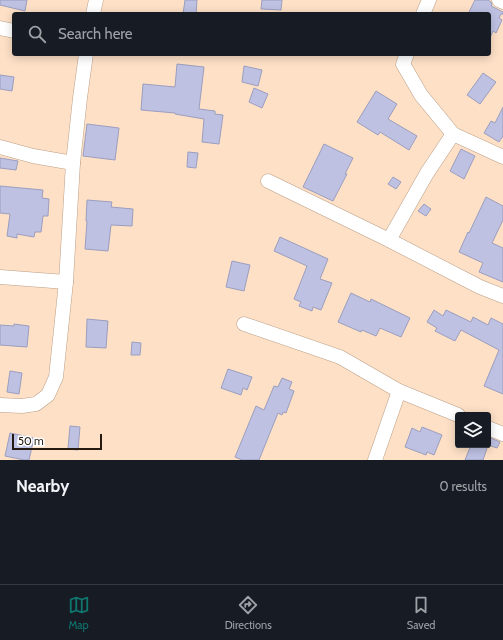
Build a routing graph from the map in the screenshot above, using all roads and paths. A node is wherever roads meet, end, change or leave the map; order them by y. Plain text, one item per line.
1 (96, 0) edge
2 (429, 0) edge
3 (499, 0) edge
4 (503, 2) edge
5 (93, 12) edge
6 (424, 12) edge
7 (0, 28) edge
8 (12, 31) edge
9 (86, 56) edge
10 (406, 56) edge
11 (453, 134) junction
12 (0, 147) edge
13 (503, 157) edge
14 (73, 163) junction
15 (268, 181) dead end
16 (389, 240) junction
17 (0, 277) edge
18 (66, 282) junction
19 (503, 296) edge
20 (244, 324) dead end
21 (399, 391) junction
22 (0, 405) edge
23 (455, 414) edge
24 (491, 429) edge
25 (503, 434) edge
26 (375, 460) edge

1 - 5 street
2 - 6 street
3 - 4 street
7 - 8 street
9 - 14 street
10 - 11 street
11 - 13 street
11 - 16 street
12 - 14 street
14 - 18 street
15 - 16 street
16 - 19 street
17 - 18 street
18 - 22 street
20 - 21 street
21 - 23 street
21 - 26 street
24 - 25 street

